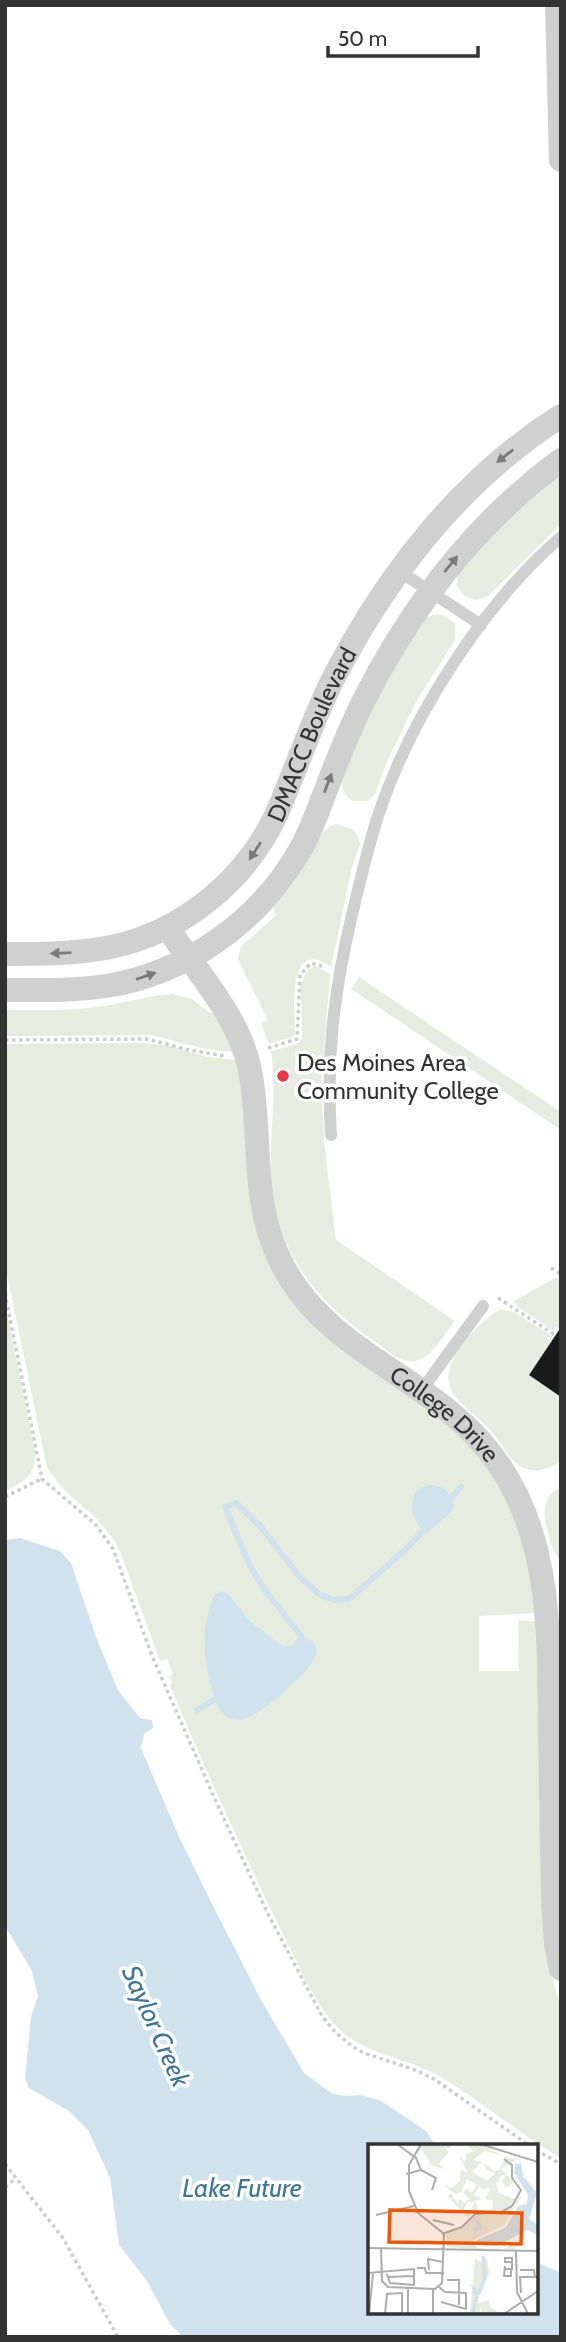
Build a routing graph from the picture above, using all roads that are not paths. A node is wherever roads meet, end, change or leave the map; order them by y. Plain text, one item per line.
1 (557, 5) edge
2 (561, 160) edge
3 (561, 416) edge
4 (561, 460) edge
5 (561, 537) edge
6 (399, 571) junction
7 (429, 592) junction
8 (481, 625) junction
9 (167, 927) junction
10 (5, 954) edge
11 (188, 958) junction
12 (5, 990) edge
13 (331, 1135) dead end
14 (483, 1306) dead end
15 (421, 1391) junction
16 (561, 1969) edge

1 - 2 street
3 -> 6 street, DMACC Boulevard
7 -> 4 street, DMACC Boulevard
5 - 8 lane
6 - 7 lane
6 -> 9 street, DMACC Boulevard
7 - 8 lane
11 -> 7 street, DMACC Boulevard
8 - 13 lane
9 -> 10 street, DMACC Boulevard
9 - 11 street, College Drive
12 -> 11 street, DMACC Boulevard
11 - 15 street, College Drive
14 - 15 lane
15 - 16 street, College Drive

